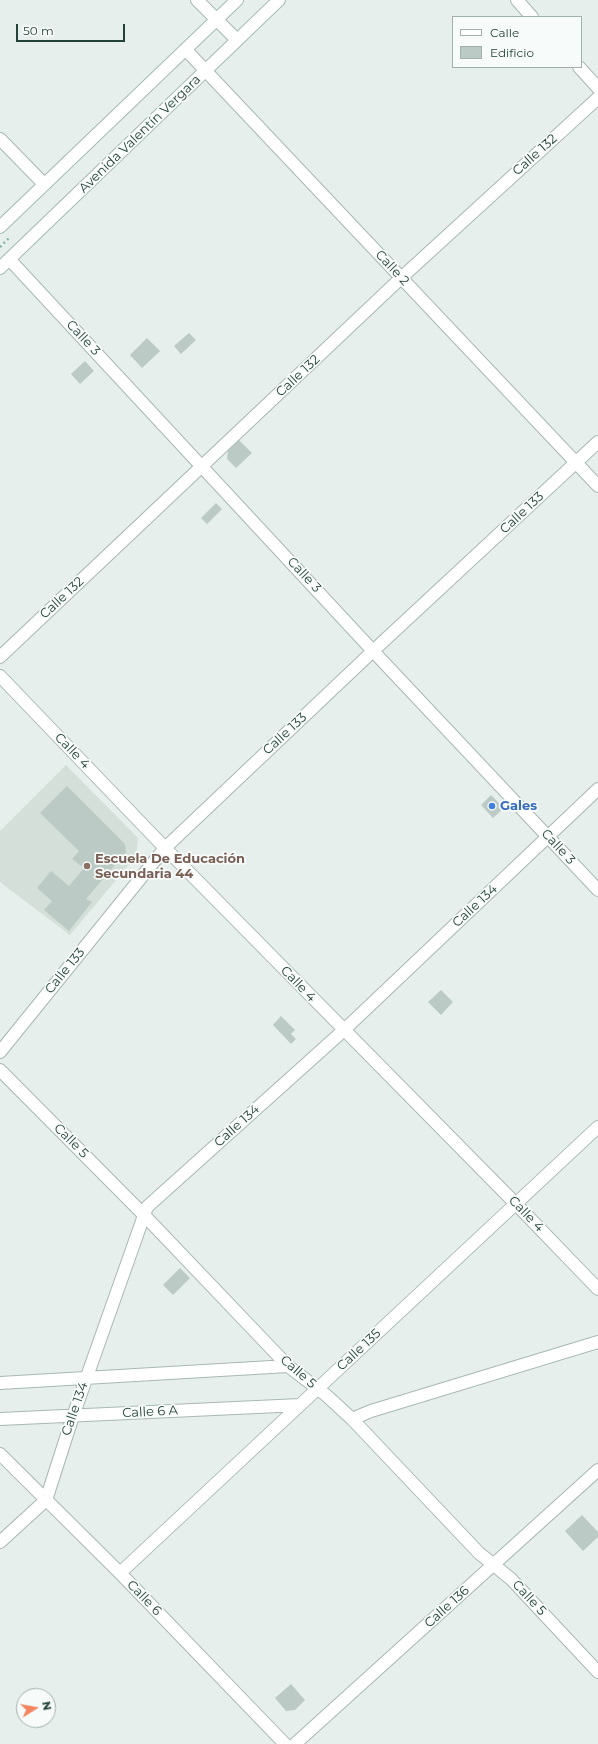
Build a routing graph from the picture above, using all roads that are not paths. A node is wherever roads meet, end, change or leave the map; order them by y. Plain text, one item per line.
1 (197, 0) edge
2 (237, 0) edge
3 (279, 0) edge
4 (517, 0) edge
5 (531, 16) edge
6 (217, 20) junction
7 (237, 40) junction
8 (186, 50) junction
9 (580, 68) edge
10 (206, 70) junction
11 (598, 88) edge
12 (598, 98) edge
13 (0, 139) edge
14 (44, 184) junction
15 (0, 227) edge
16 (10, 260) junction
17 (0, 268) edge
18 (401, 278) junction
19 (598, 442) edge
20 (576, 463) junction
21 (203, 466) junction
22 (598, 486) edge
23 (373, 651) junction
24 (0, 657) edge
25 (0, 676) edge
26 (598, 789) edge
27 (548, 837) junction
28 (165, 848) junction
29 (598, 890) edge
30 (344, 1030) junction
31 (0, 1052) edge
32 (0, 1070) edge
33 (598, 1127) edge
34 (516, 1204) junction
35 (143, 1214) junction
36 (598, 1289) edge
37 (598, 1342) edge
38 (288, 1366) junction
39 (86, 1379) junction
40 (0, 1383) edge
41 (317, 1389) junction
42 (300, 1405) junction
43 (73, 1416) junction
44 (0, 1419) edge
45 (352, 1419) junction
46 (0, 1454) edge
47 (598, 1470) edge
48 (46, 1500) junction
49 (0, 1542) edge
50 (494, 1565) junction
51 (120, 1573) junction
52 (598, 1672) edge
53 (285, 1744) edge
54 (295, 1744) edge

1 - 6 street
2 - 6 street
3 - 7 street, Avenida Valentín Vergara
4 - 5 street
6 - 7 street
6 - 8 street
7 - 10 street, Avenida Valentín Vergara
8 - 10 street, Calle 2
8 - 14 street
9 - 11 street
10 - 16 street, Avenida Valentín Vergara
10 - 18 street, Calle 2
12 - 18 street, Calle 132
13 - 14 street
14 - 15 street
16 - 17 street, Avenida Valentín Vergara
16 - 21 street, Calle 3
18 - 20 street, Calle 2
18 - 21 street, Calle 132
19 - 20 street, Calle 133
20 - 22 street, Calle 2
20 - 23 street, Calle 133
21 - 23 street, Calle 3
21 - 24 street, Calle 132
23 - 27 street, Calle 3
23 - 28 street, Calle 133
25 - 28 street, Calle 4
26 - 27 street, Calle 134
27 - 29 street, Calle 3
27 - 30 street, Calle 134
28 - 30 street, Calle 4
28 - 31 street, Calle 133
30 - 34 street, Calle 4
30 - 35 street, Calle 134
32 - 35 street, Calle 5
33 - 34 street, Calle 135
34 - 36 street, Calle 4
34 - 41 street, Calle 135
35 - 38 street, Calle 5
35 - 39 street, Calle 134
37 - 45 street
38 - 39 street
38 - 41 street, Calle 5
39 - 40 street
39 - 43 street, Calle 134
41 - 42 street, Calle 135
41 - 45 street, Calle 5
42 - 43 street, Calle 6 A
42 - 51 street, Calle 135
43 - 44 street, Calle 6 A
43 - 48 street, Calle 134
45 - 50 street, Calle 5
46 - 48 street, Calle 6
47 - 50 street, Calle 136
48 - 49 street, Calle 134
48 - 51 street, Calle 6
50 - 52 street, Calle 5
50 - 54 street, Calle 136
51 - 53 street, Calle 6

